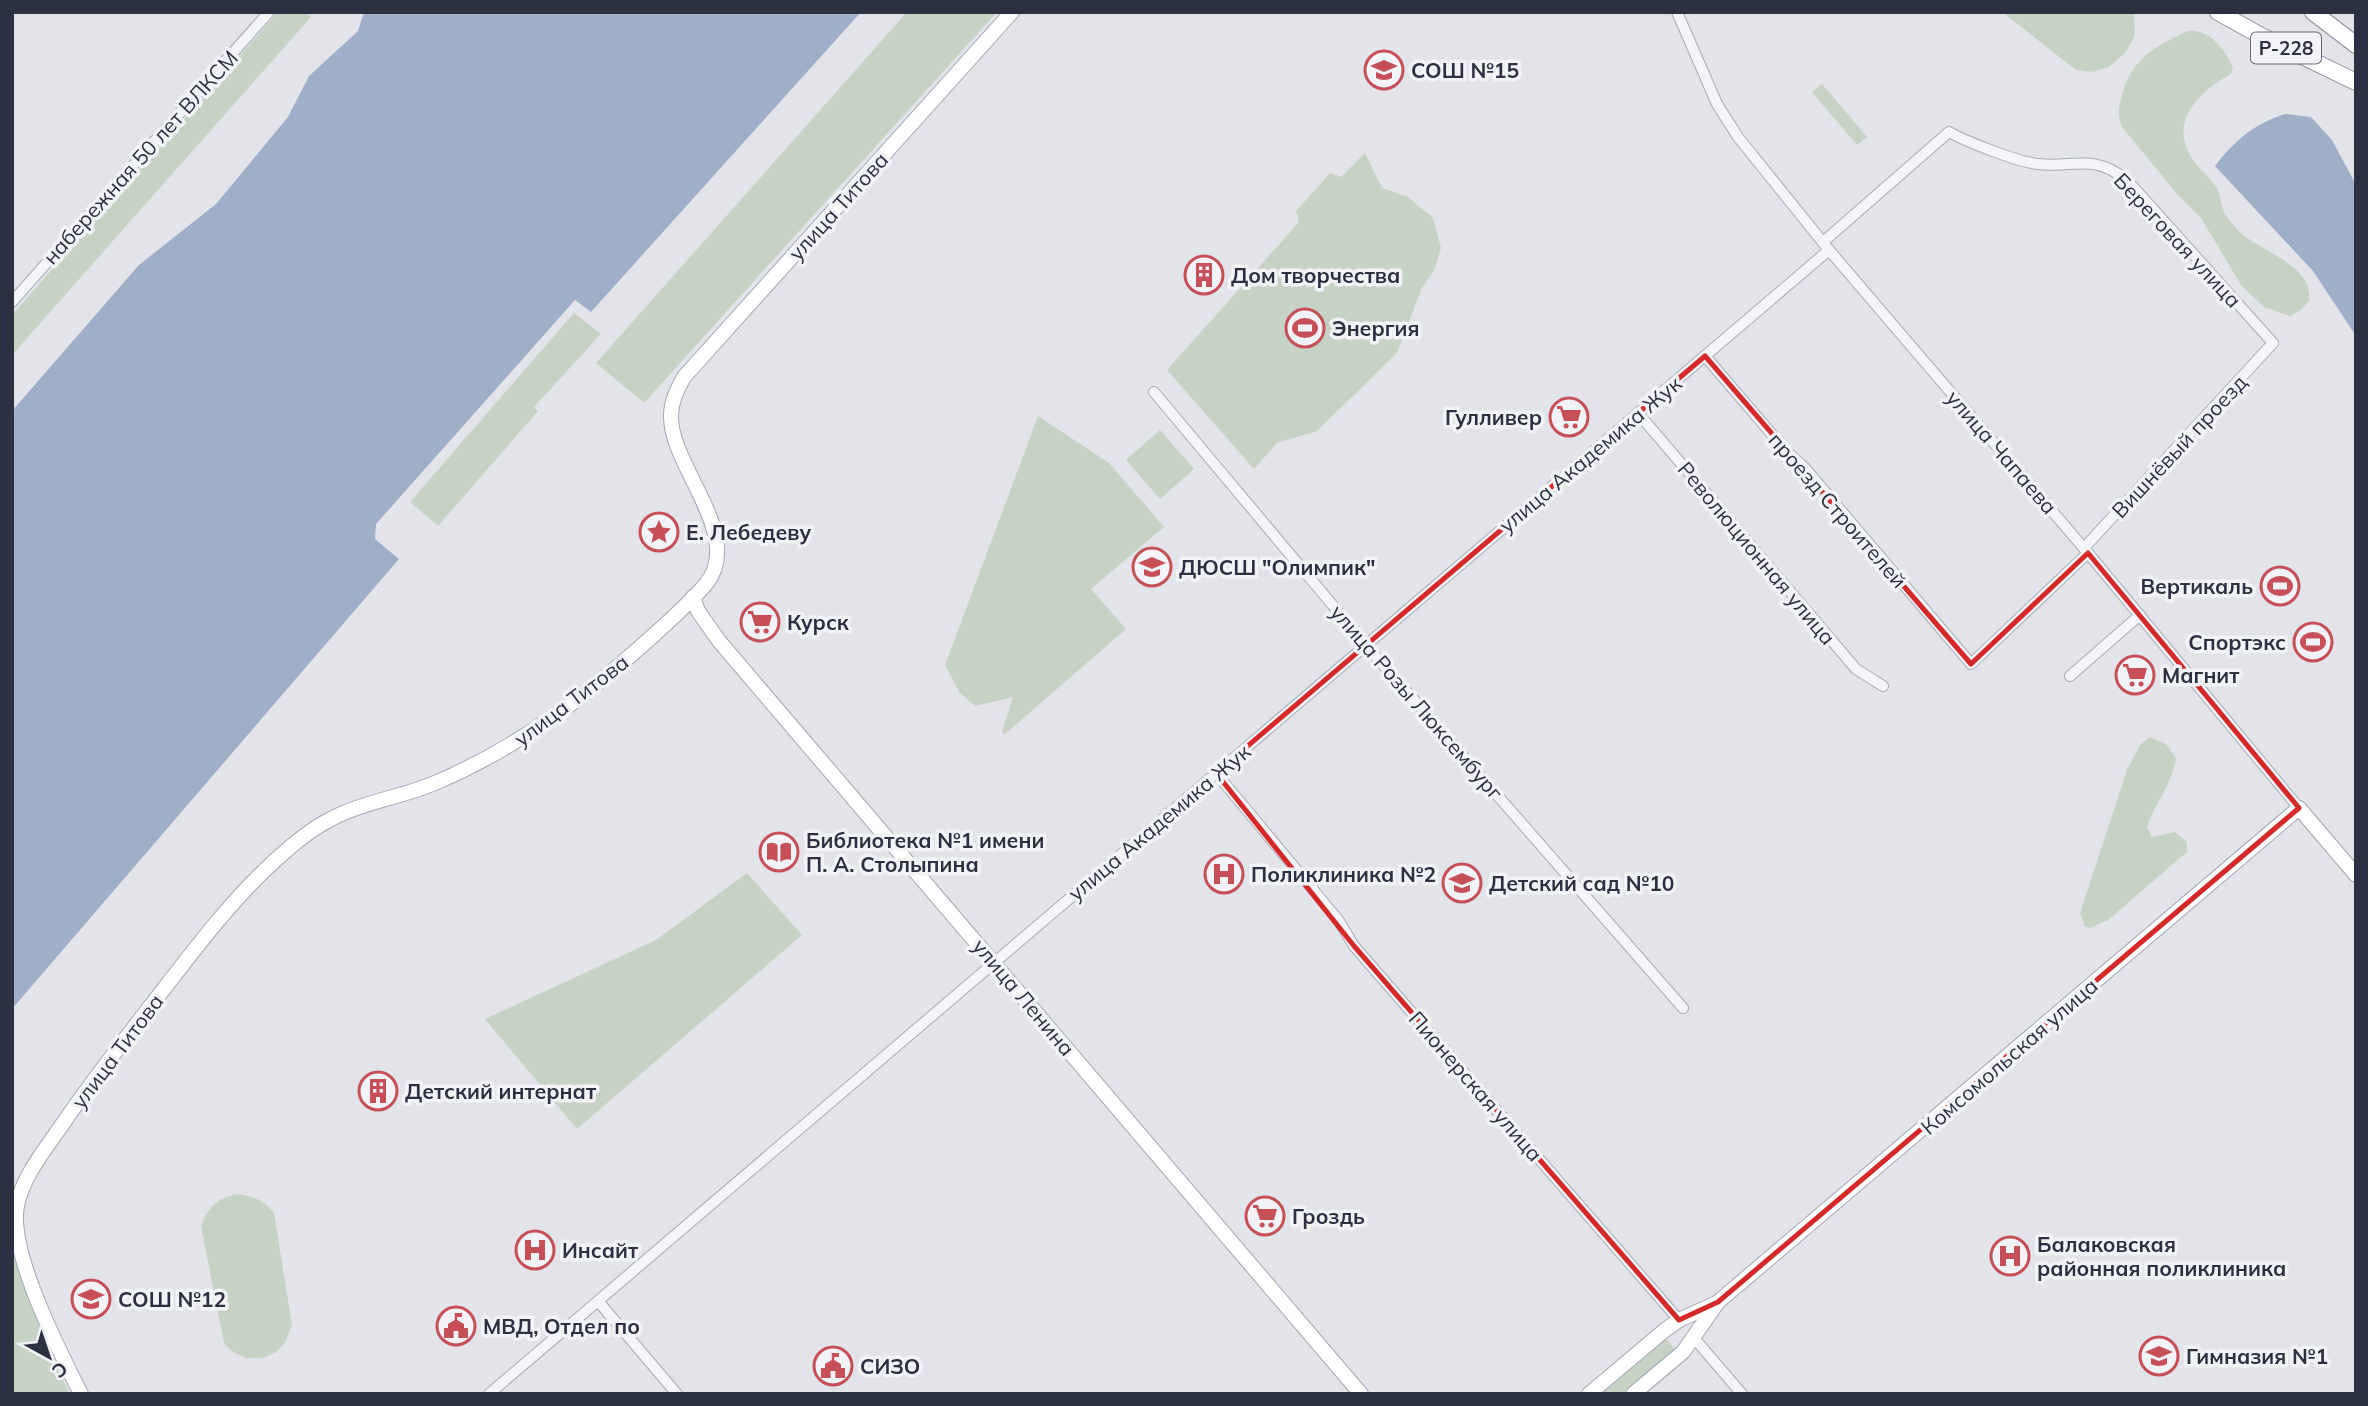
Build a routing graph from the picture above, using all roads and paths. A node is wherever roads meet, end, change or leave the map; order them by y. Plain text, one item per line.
1 (269, 12) edge
2 (1012, 12) edge
3 (1677, 12) edge
4 (2218, 12) edge
5 (2312, 12) edge
6 (2356, 45) edge
7 (2356, 82) edge
8 (1949, 132) joint
9 (1826, 246) junction
10 (12, 302) edge
11 (2273, 344) joint
12 (1705, 356) junction
13 (1154, 392) dead end
14 (1638, 413) junction
15 (2086, 550) junction
16 (693, 597) junction
17 (2140, 615) junction
18 (1366, 645) junction
19 (1971, 664) joint
20 (2070, 676) dead end
21 (1883, 686) dead end
22 (1216, 773) junction
23 (2299, 808) junction
24 (2356, 875) edge
25 (995, 962) junction
26 (1683, 1008) dead end
27 (598, 1301) junction
28 (1718, 1302) junction
29 (1679, 1320) junction
30 (1694, 1338) junction
31 (81, 1394) edge
32 (489, 1394) edge
33 (677, 1394) edge
34 (1361, 1394) edge
35 (1589, 1394) edge
36 (1633, 1394) edge
37 (1742, 1394) edge

1 - 10 street, набережная 50 лет ВЛКСМ
2 - 16 main road, улица Титова
3 - 9 street, улица Чапаева
4 - 7 highway, Р-228
5 - 6 highway, Р-228
8 - 9 street, улица Академика Жук
8 - 11 street, Береговая улица
9 - 12 street, улица Академика Жук
9 - 15 street, улица Чапаева
11 - 15 street, Вишнёвый проезд
12 - 14 street, улица Академика Жук
12 - 19 street, проезд Строителей
13 - 18 street, улица Розы Люксембург
14 - 18 street, улица Академика Жук
14 - 21 street, Революционная улица
15 - 17 street, улица Чапаева
15 - 19 street, Вишнёвый проезд
16 - 25 main road, улица Ленина
16 - 31 main road, улица Титова
17 - 20 street
17 - 23 street, улица Чапаева
18 - 22 street, улица Академика Жук
18 - 26 street, улица Розы Люксембург
22 - 25 street, улица Академика Жук
22 - 29 street, Пионерская улица
23 - 24 main road, улица Чапаева
23 - 28 main road, Комсомольская улица
25 - 27 street, улица Академика Жук
25 - 34 main road, улица Ленина
27 - 32 street, улица Академика Жук
27 - 33 street
28 - 29 main road, Комсомольская улица
28 - 30 main road, Комсомольская улица
29 - 30 main road, Пионерская улица
29 - 35 main road, Комсомольская улица
30 - 36 main road, Комсомольская улица
30 - 37 street, Пионерская улица

